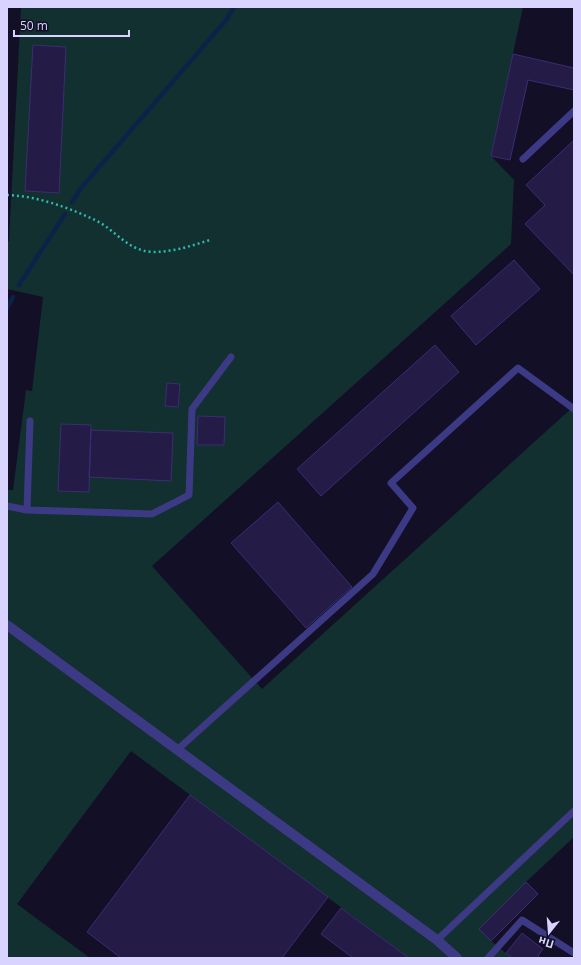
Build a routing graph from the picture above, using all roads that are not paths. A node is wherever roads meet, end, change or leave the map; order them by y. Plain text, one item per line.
1 (574, 111) edge
2 (523, 159) dead end
3 (231, 357) dead end
4 (574, 409) edge
5 (30, 421) dead end
6 (7, 506) edge
7 (27, 510) junction
8 (7, 625) edge
9 (177, 750) junction
10 (574, 811) edge
11 (437, 940) junction
12 (574, 954) edge
13 (458, 958) edge
14 (488, 958) edge

1 - 2 lane
3 - 7 lane
4 - 9 lane
5 - 7 lane
6 - 7 lane
8 - 9 street
9 - 11 street
10 - 11 lane
11 - 13 street
12 - 14 lane

